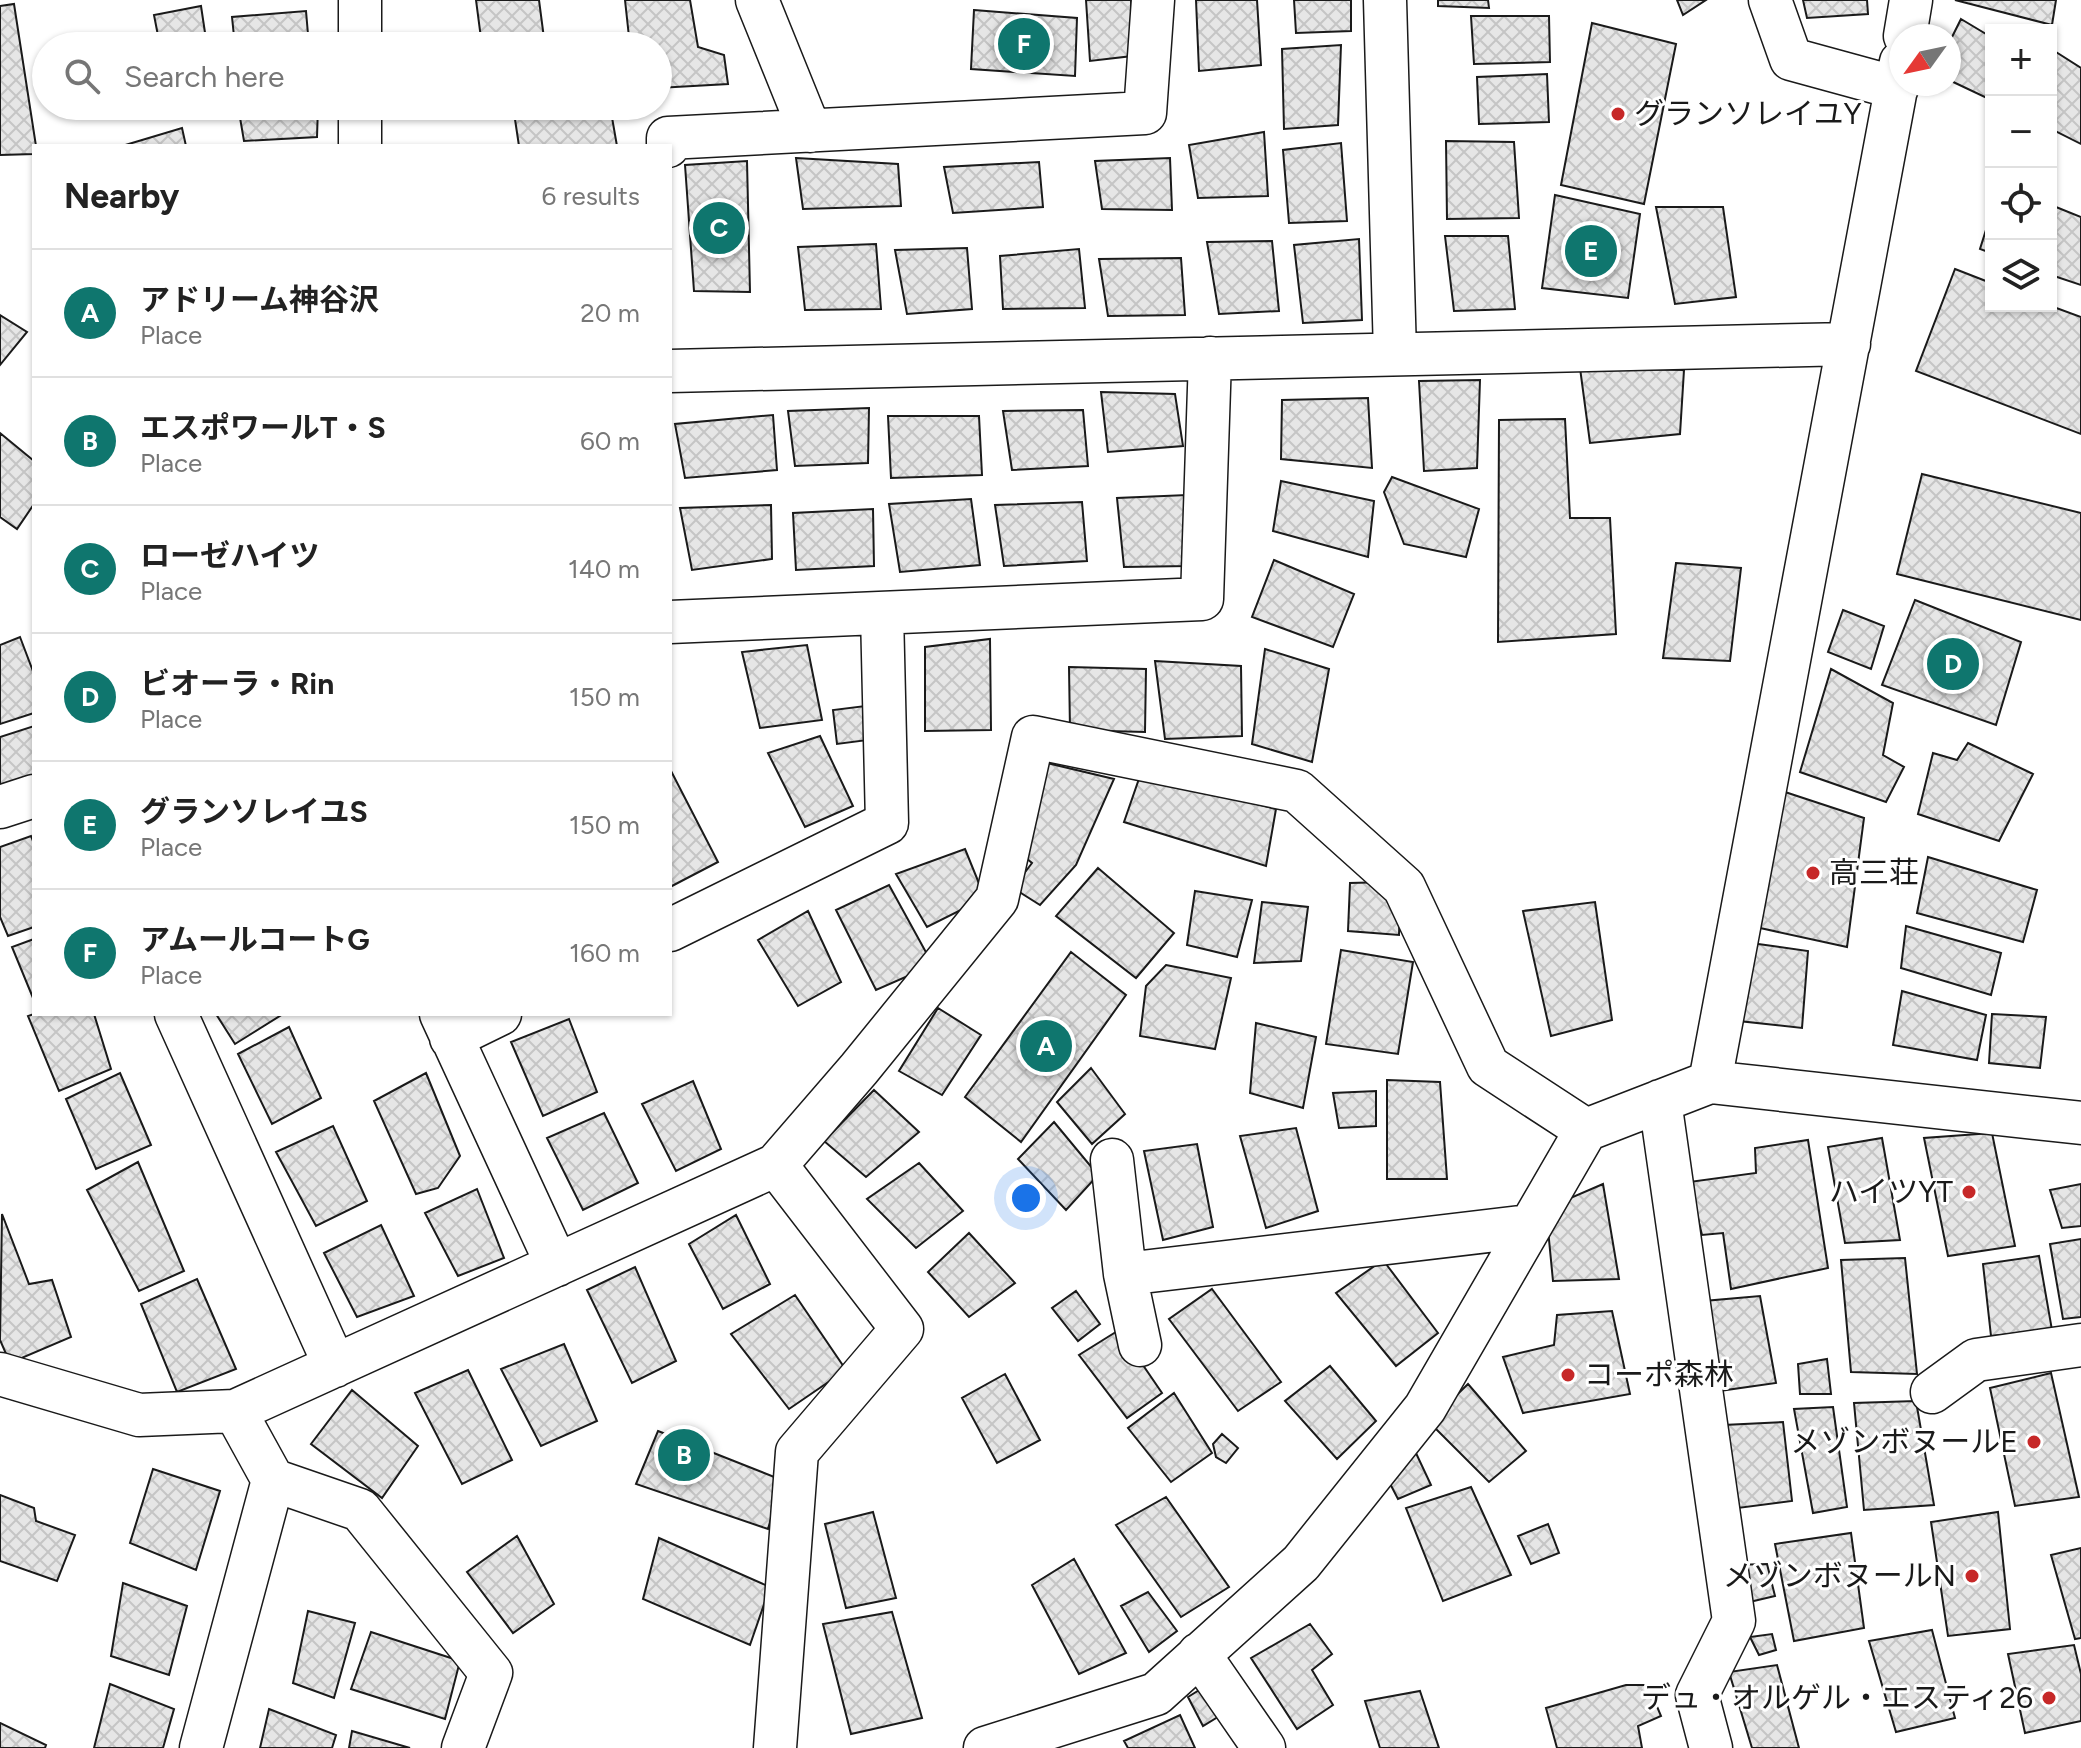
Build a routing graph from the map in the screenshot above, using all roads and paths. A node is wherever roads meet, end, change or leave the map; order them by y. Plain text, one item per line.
1 (360, 0) edge
2 (757, 0) edge
3 (1153, 0) edge
4 (1385, 0) edge
5 (1770, 0) edge
6 (1911, 0) edge
7 (1907, 24) edge
8 (360, 32) edge
9 (1889, 74) edge
10 (1895, 96) edge
11 (360, 120) edge
12 (810, 131) junction
13 (360, 144) edge
14 (668, 144) edge
15 (1849, 344) junction
16 (1395, 354) junction
17 (1210, 358) junction
18 (672, 371) edge
19 (882, 613) junction
20 (672, 622) edge
21 (32, 797) edge
22 (0, 807) edge
23 (672, 929) edge
24 (177, 1016) edge
25 (491, 1016) edge
26 (446, 1026) edge
27 (1710, 1082) junction
28 (1660, 1101) junction
29 (2081, 1123) edge
30 (1586, 1130) junction
31 (1112, 1160) dead end
32 (776, 1165) junction
33 (1530, 1226) junction
34 (557, 1265) junction
35 (1125, 1274) junction
36 (1140, 1345) dead end
37 (2081, 1345) edge
38 (335, 1366) junction
39 (0, 1374) edge
40 (1932, 1392) dead end
41 (235, 1411) junction
42 (273, 1480) junction
43 (1199, 1654) junction
44 (201, 1748) edge
45 (463, 1748) edge
46 (775, 1748) edge
47 (985, 1748) edge
48 (1264, 1748) edge
49 (1711, 1748) edge

1 - 8 street
2 - 12 street
3 - 12 street
4 - 16 street
5 - 9 street
6 - 7 street
10 - 15 street
11 - 13 street
12 - 14 street
15 - 16 street
15 - 27 street
16 - 17 street
17 - 18 street
17 - 19 street
19 - 20 street
19 - 23 street
21 - 22 street
24 - 38 street
25 - 26 street
26 - 34 street
27 - 28 street
27 - 29 street
28 - 30 street
28 - 49 street
30 - 32 street
30 - 33 street
31 - 35 street
32 - 34 street
32 - 46 street
33 - 35 street
33 - 43 street
34 - 38 street
35 - 36 street
37 - 40 street
38 - 41 street
39 - 41 street
41 - 42 street
42 - 44 street
42 - 45 street
43 - 47 street
43 - 48 street

